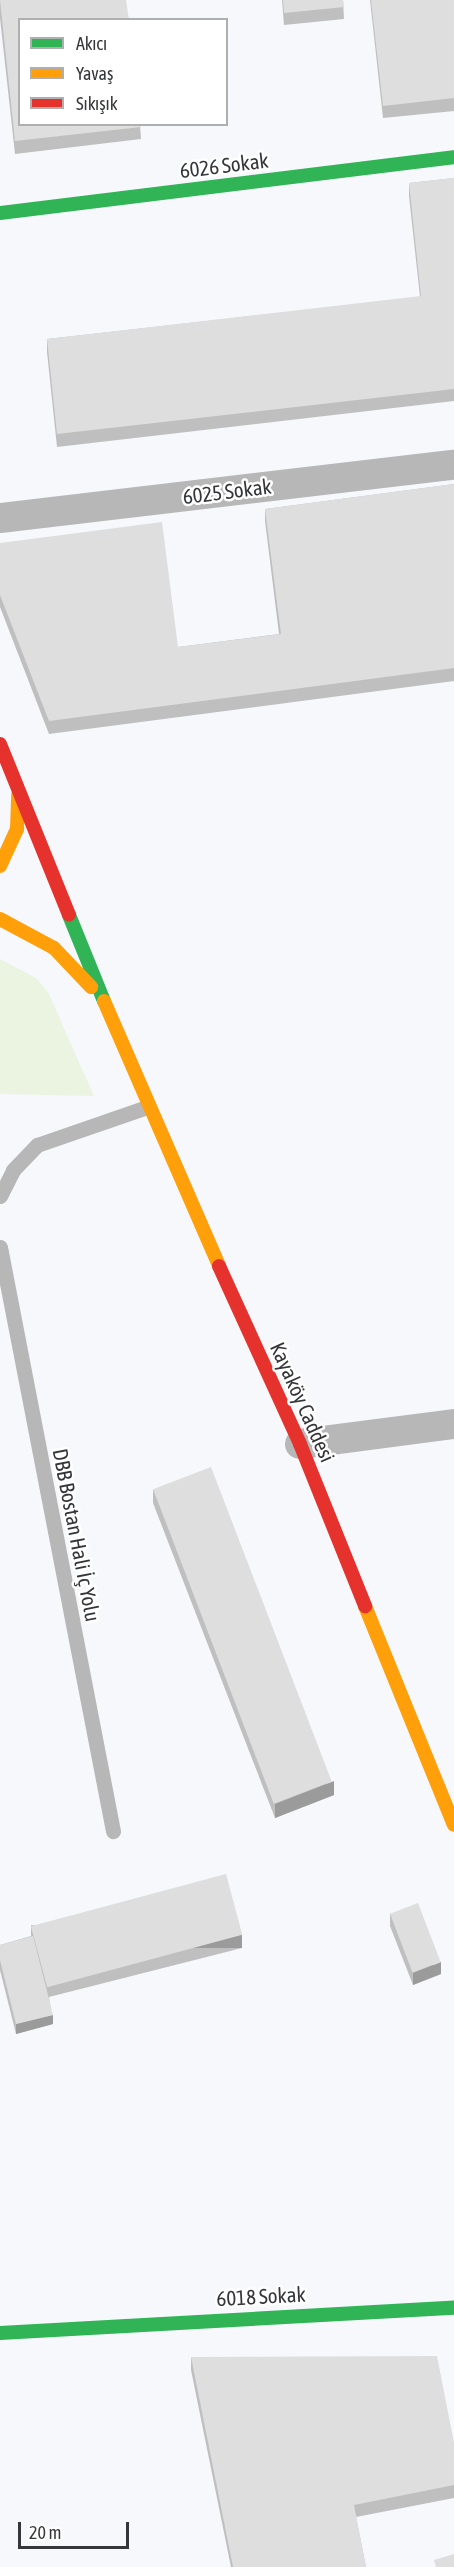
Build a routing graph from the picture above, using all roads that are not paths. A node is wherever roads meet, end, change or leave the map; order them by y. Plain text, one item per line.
1 (454, 158) edge
2 (0, 213) edge
3 (454, 465) edge
4 (0, 518) edge
5 (0, 744) edge
6 (0, 755) edge
7 (12, 776) junction
8 (0, 866) edge
9 (0, 919) edge
10 (104, 1001) junction
11 (147, 1107) junction
12 (0, 1196) edge
13 (0, 1247) edge
14 (454, 1424) edge
15 (300, 1444) junction
16 (452, 1811) edge
17 (113, 1830) dead end
18 (454, 2308) edge
19 (0, 2322) edge
20 (69, 2327) junction
21 (0, 2333) edge

1 - 2 street, 6026 Sokak
3 - 4 street, 6025 Sokak
5 - 7 street
6 - 7 street
7 - 8 street
7 - 10 street, Kayaköy Caddesi
9 - 10 street
10 - 11 street, Kayaköy Caddesi
11 - 12 lane
11 - 15 street, Kayaköy Caddesi
13 - 17 lane, DBB Bostan Hali İç Yolu
14 - 15 street
15 - 16 street, Kayaköy Caddesi
18 - 20 street, 6018 Sokak
19 - 20 street, 6018 Sokak
20 - 21 street, 6018 Sokak

